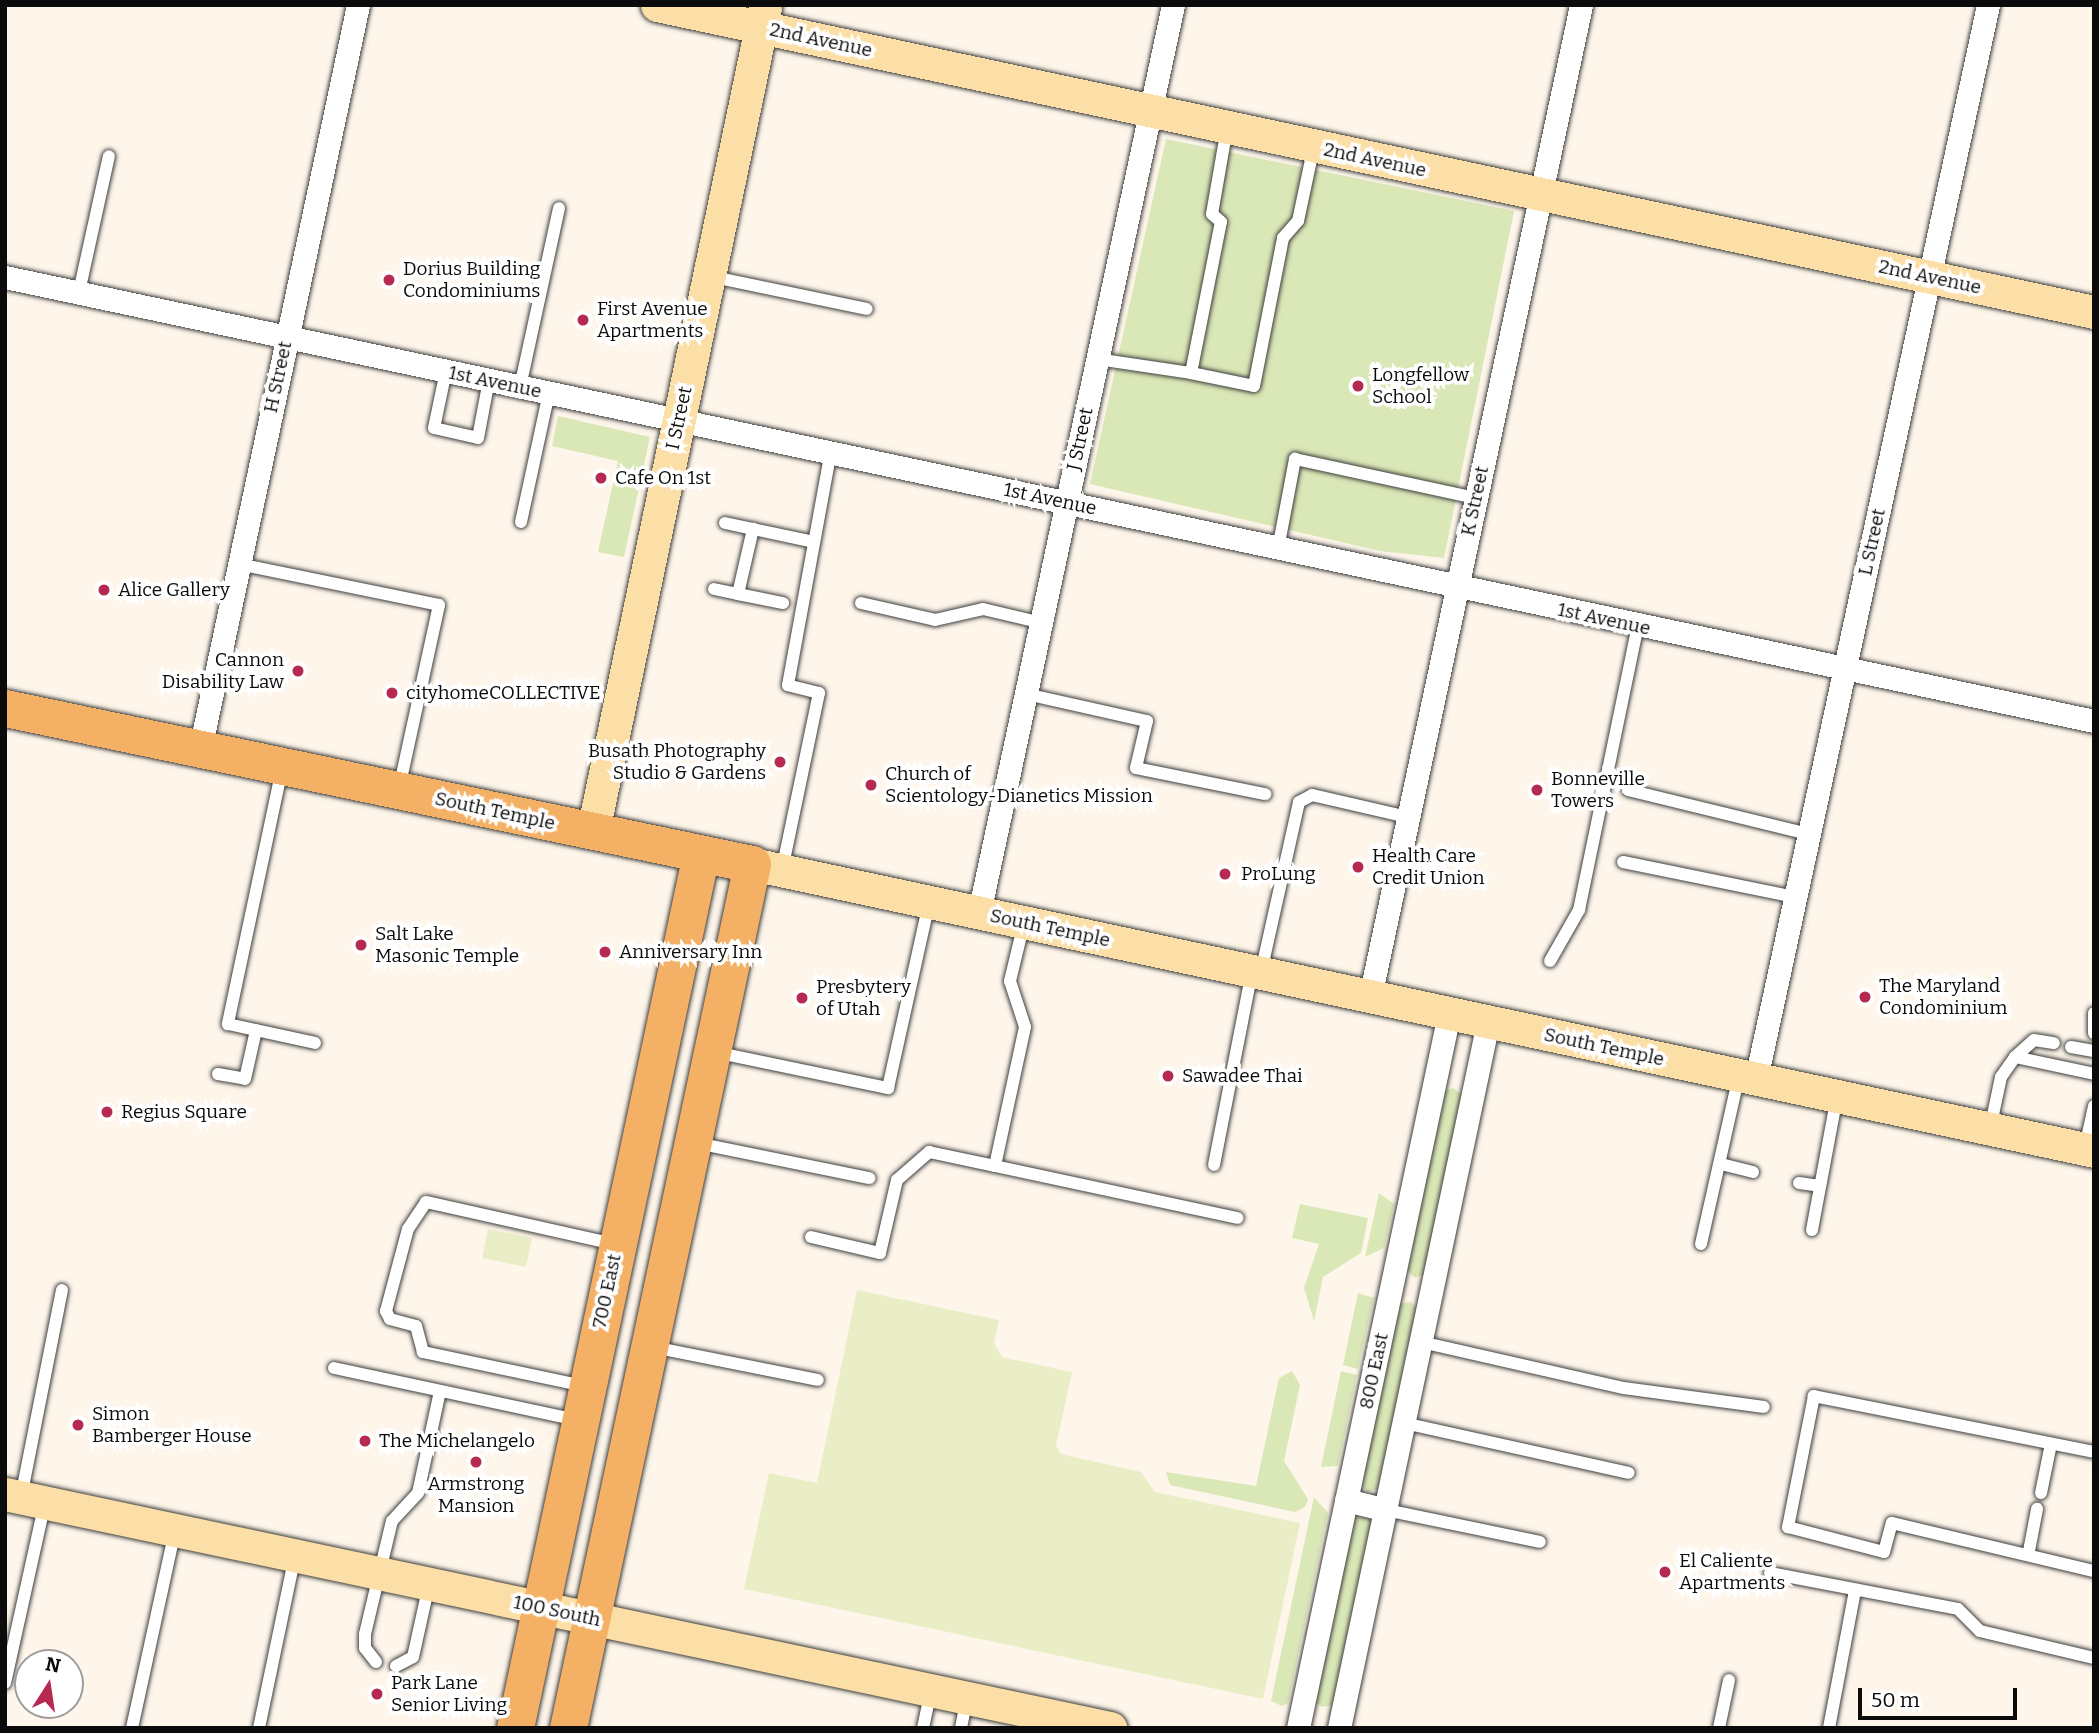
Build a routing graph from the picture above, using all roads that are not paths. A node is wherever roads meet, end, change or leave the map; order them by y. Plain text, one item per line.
1 (358, 5) edge
2 (657, 5) edge
3 (1173, 5) edge
4 (1580, 5) edge
5 (1987, 5) edge
6 (763, 16) edge
7 (1150, 111) junction
8 (1227, 128) junction
9 (1314, 146) junction
10 (108, 156) dead end
11 (1540, 195) junction
12 (559, 208) dead end
13 (5, 276) edge
14 (709, 276) junction
15 (1930, 277) junction
16 (79, 292) junction
17 (867, 309) dead end
18 (2094, 312) edge
19 (287, 337) junction
20 (1097, 359) junction
21 (446, 371) junction
22 (1191, 373) junction
23 (489, 380) junction
24 (520, 387) junction
25 (549, 393) junction
26 (679, 420) junction
27 (831, 451) junction
28 (1475, 498) junction
29 (1067, 502) junction
30 (521, 522) dead end
31 (725, 523) dead end
32 (752, 529) junction
33 (814, 542) junction
34 (1278, 549) junction
35 (239, 564) junction
36 (1456, 587) junction
37 (714, 589) dead end
38 (738, 594) junction
39 (783, 603) dead end
40 (861, 603) dead end
41 (1042, 623) junction
42 (1638, 626) junction
43 (1844, 669) junction
44 (1026, 694) junction
45 (5, 708) edge
46 (2094, 722) edge
47 (200, 749) junction
48 (282, 766) junction
49 (1628, 790) dead end
50 (399, 791) junction
51 (1265, 794) dead end
52 (1407, 817) junction
53 (593, 831) junction
54 (1809, 834) junction
55 (701, 855) junction
56 (1623, 862) dead end
57 (767, 867) junction
58 (1796, 897) junction
59 (930, 902) junction
60 (979, 913) junction
61 (1024, 923) junction
62 (1550, 961) dead end
63 (1256, 972) junction
64 (1370, 997) junction
65 (2094, 1013) edge
66 (1449, 1014) junction
67 (1488, 1022) junction
68 (256, 1030) junction
69 (2094, 1033) edge
70 (315, 1043) dead end
71 (2054, 1044) dead end
72 (2071, 1047) dead end
73 (2094, 1051) edge
74 (712, 1052) junction
75 (2015, 1057) junction
76 (218, 1074) dead end
77 (2094, 1074) edge
78 (1748, 1077) junction
79 (1837, 1096) junction
80 (2094, 1106) edge
81 (1990, 1129) junction
82 (693, 1142) junction
83 (2089, 1150) edge
84 (1721, 1164) junction
85 (1214, 1165) dead end
86 (995, 1166) junction
87 (1753, 1172) dead end
88 (869, 1178) dead end
89 (1799, 1183) dead end
90 (1820, 1186) junction
91 (1237, 1217) dead end
92 (1812, 1230) dead end
93 (811, 1237) dead end
94 (1701, 1244) dead end
95 (617, 1245) junction
96 (1392, 1282) junction
97 (62, 1290) dead end
98 (1432, 1290) junction
99 (1421, 1342) junction
100 (649, 1346) junction
101 (334, 1368) dead end
102 (818, 1380) dead end
103 (440, 1391) junction
104 (583, 1404) junction
105 (1764, 1407) dead end
106 (1404, 1423) junction
107 (2051, 1444) junction
108 (2094, 1452) edge
109 (1629, 1473) dead end
110 (2041, 1493) dead end
111 (24, 1498) edge
112 (1346, 1500) junction
113 (2038, 1509) dead end
114 (1385, 1510) junction
115 (175, 1530) junction
116 (1540, 1542) dead end
117 (2029, 1551) junction
118 (295, 1555) junction
119 (2094, 1571) edge
120 (380, 1573) junction
121 (1770, 1573) dead end
122 (430, 1584) junction
123 (1856, 1591) junction
124 (541, 1608) junction
125 (591, 1618) junction
126 (2094, 1658) edge
127 (376, 1662) dead end
128 (396, 1666) dead end
129 (1729, 1680) dead end
130 (5, 1683) edge
131 (931, 1690) junction
132 (964, 1713) edge
133 (132, 1728) edge
134 (259, 1728) edge
135 (515, 1728) edge
136 (568, 1728) edge
137 (923, 1728) edge
138 (1110, 1728) edge
139 (1298, 1728) edge
140 (1339, 1728) edge
141 (1719, 1728) edge
142 (1829, 1728) edge

1 - 19 street, H Street
2 - 6 street, 2nd Avenue
3 - 7 street, J Street
4 - 11 street, K Street
5 - 15 street, L Street
6 - 7 street, 2nd Avenue
6 - 14 street, I Street
7 - 8 street, 2nd Avenue
7 - 20 street, J Street
8 - 9 street, 2nd Avenue
8 - 22 lane
9 - 11 street, 2nd Avenue
9 - 22 lane
10 - 16 lane
11 - 15 street, 2nd Avenue
11 - 28 street, K Street
12 - 24 lane
13 - 16 street, 1st Avenue
14 - 17 lane
14 - 26 street, I Street
15 - 18 street, 2nd Avenue
15 - 43 street, L Street
16 - 19 street, 1st Avenue
19 - 21 street, 1st Avenue
19 - 35 street, H Street
20 - 22 lane
20 - 29 street, J Street
21 - 23 street, 1st Avenue
21 - 23 lane
23 - 24 street, 1st Avenue
24 - 25 street, 1st Avenue
25 - 26 street, 1st Avenue
25 - 30 lane
26 - 27 street, 1st Avenue
26 - 53 street, I Street
27 - 29 street, 1st Avenue
27 - 33 lane
28 - 34 lane
28 - 36 street, K Street
29 - 34 street, 1st Avenue
29 - 41 street, J Street
31 - 32 lane
32 - 33 lane
32 - 38 lane
33 - 57 lane
34 - 36 street, 1st Avenue
35 - 47 street, H Street
35 - 50 lane
36 - 42 street, 1st Avenue
36 - 52 street, K Street
37 - 38 lane
38 - 39 lane
40 - 41 lane
41 - 44 street, J Street
42 - 43 street, 1st Avenue
42 - 62 lane
43 - 46 street, 1st Avenue
43 - 54 street, L Street
44 - 51 lane
44 - 60 street, J Street
45 - 47 main road, South Temple
47 - 48 main road, South Temple
48 - 50 main road, South Temple
48 - 68 lane
49 - 54 lane
50 - 53 main road, South Temple
52 - 63 lane
52 - 64 street, K Street
53 - 55 main road, South Temple
54 - 58 street, L Street
55 - 57 main road, South Temple
55 - 95 main road, 700 East
56 - 58 lane
57 - 59 street, South Temple
57 - 74 main road
58 - 78 street, L Street
59 - 60 street, South Temple
59 - 74 lane
60 - 61 street, South Temple
61 - 63 street, South Temple
61 - 86 lane
63 - 64 street, South Temple
63 - 85 lane
64 - 66 street, South Temple
65 - 69 lane
66 - 67 street, South Temple
66 - 96 street, 800 East
67 - 78 street, South Temple
67 - 98 street, 800 East
68 - 70 lane
68 - 76 lane
71 - 75 lane
72 - 73 lane
74 - 82 main road
75 - 77 lane
75 - 81 lane
78 - 79 street, South Temple
78 - 84 lane
79 - 81 street, South Temple
79 - 90 lane
80 - 83 lane
81 - 83 street, South Temple
82 - 88 lane
82 - 100 main road
84 - 87 lane
84 - 94 lane
86 - 91 lane
86 - 93 lane
89 - 90 lane
90 - 92 lane
95 - 104 main road, 700 East
95 - 104 lane
96 - 98 street
96 - 112 street, 800 East
97 - 111 lane
98 - 99 street, 800 East
99 - 105 lane
99 - 106 street, 800 East
100 - 102 lane
100 - 125 main road
101 - 103 lane
103 - 104 lane
103 - 120 lane
104 - 124 main road, 700 East
106 - 109 lane
106 - 114 street, 800 East
107 - 108 lane
107 - 110 lane
107 - 117 lane
111 - 115 street, 100 South
111 - 130 lane
112 - 114 street
112 - 139 street, 800 East
113 - 117 lane
114 - 116 lane
114 - 140 street, 800 East
115 - 118 street, 100 South
115 - 133 lane
117 - 119 lane
118 - 120 street, 100 South
118 - 134 lane
120 - 122 street, 100 South
120 - 127 lane
121 - 123 lane
122 - 124 street, 100 South
122 - 128 lane
123 - 126 lane
123 - 142 lane
124 - 125 street, 100 South
124 - 135 main road, 700 East
125 - 131 street, 100 South
125 - 136 main road
129 - 141 lane
131 - 132 street, 100 South
131 - 137 lane
132 - 138 street, 100 South

